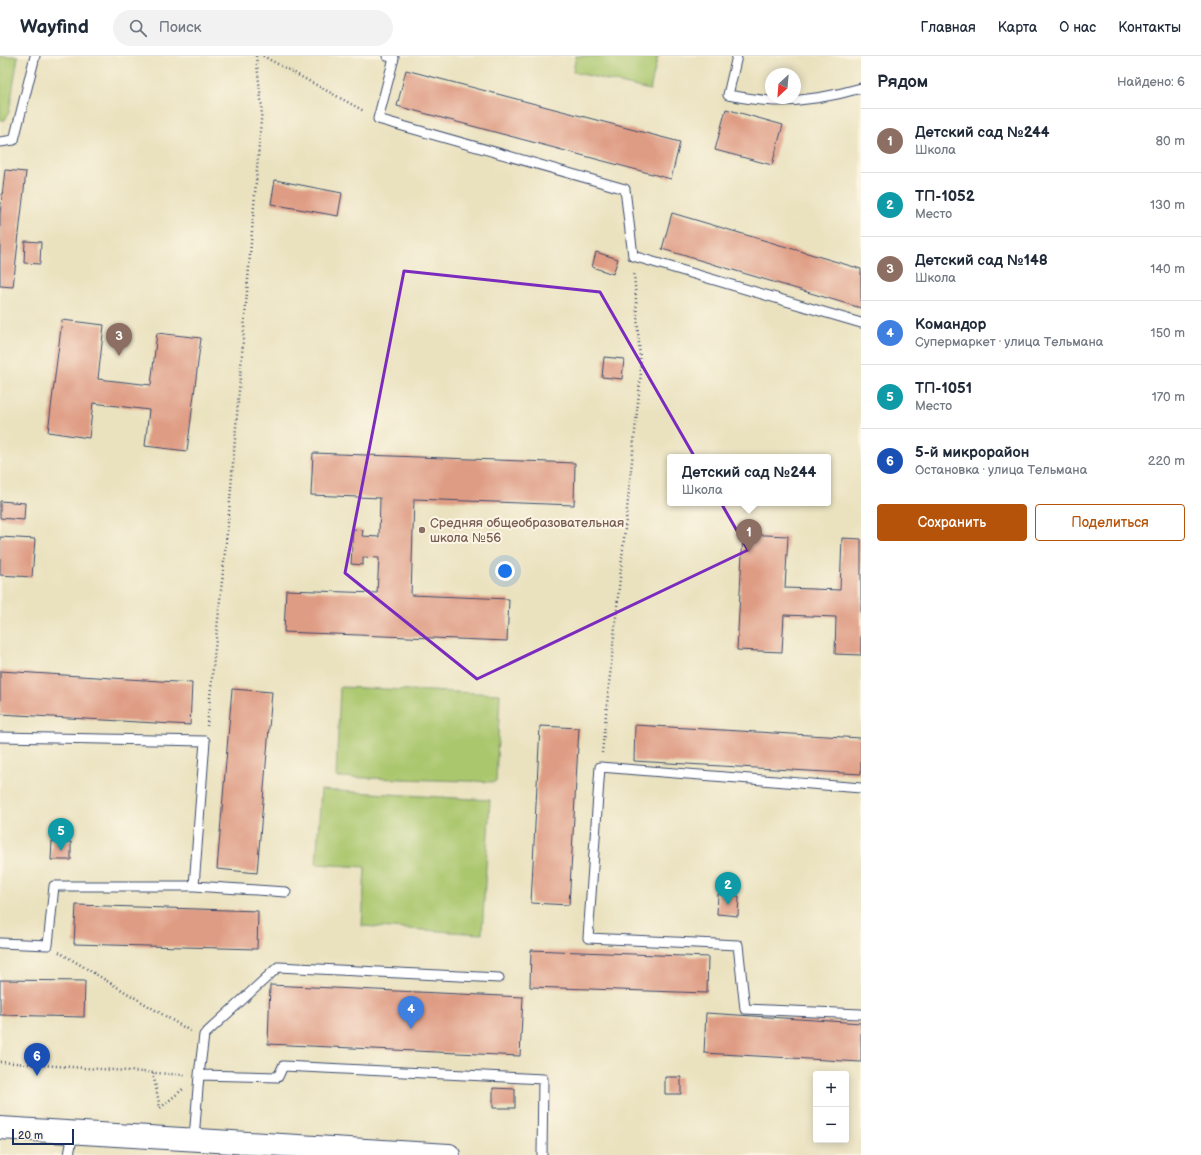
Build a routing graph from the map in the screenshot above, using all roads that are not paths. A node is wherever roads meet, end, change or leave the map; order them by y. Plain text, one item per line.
1 (35, 56) edge
2 (387, 56) edge
3 (737, 56) edge
4 (861, 88) edge
5 (0, 142) edge
6 (861, 323) edge
7 (0, 737) edge
8 (861, 788) edge
9 (194, 886) junction
10 (286, 892) dead end
11 (0, 944) edge
12 (499, 978) dead end
13 (861, 1014) edge
14 (199, 1075) junction
15 (0, 1128) edge
16 (73, 1131) junction
17 (194, 1139) junction
18 (69, 1155) edge
19 (449, 1155) edge
20 (542, 1155) edge

1 - 5 lane
2 - 6 lane
3 - 4 lane
7 - 9 lane
8 - 13 lane
9 - 10 lane
9 - 11 lane
12 - 14 lane
14 - 17 lane
14 - 20 lane
15 - 16 main road
16 - 17 main road
16 - 18 lane
17 - 19 main road

